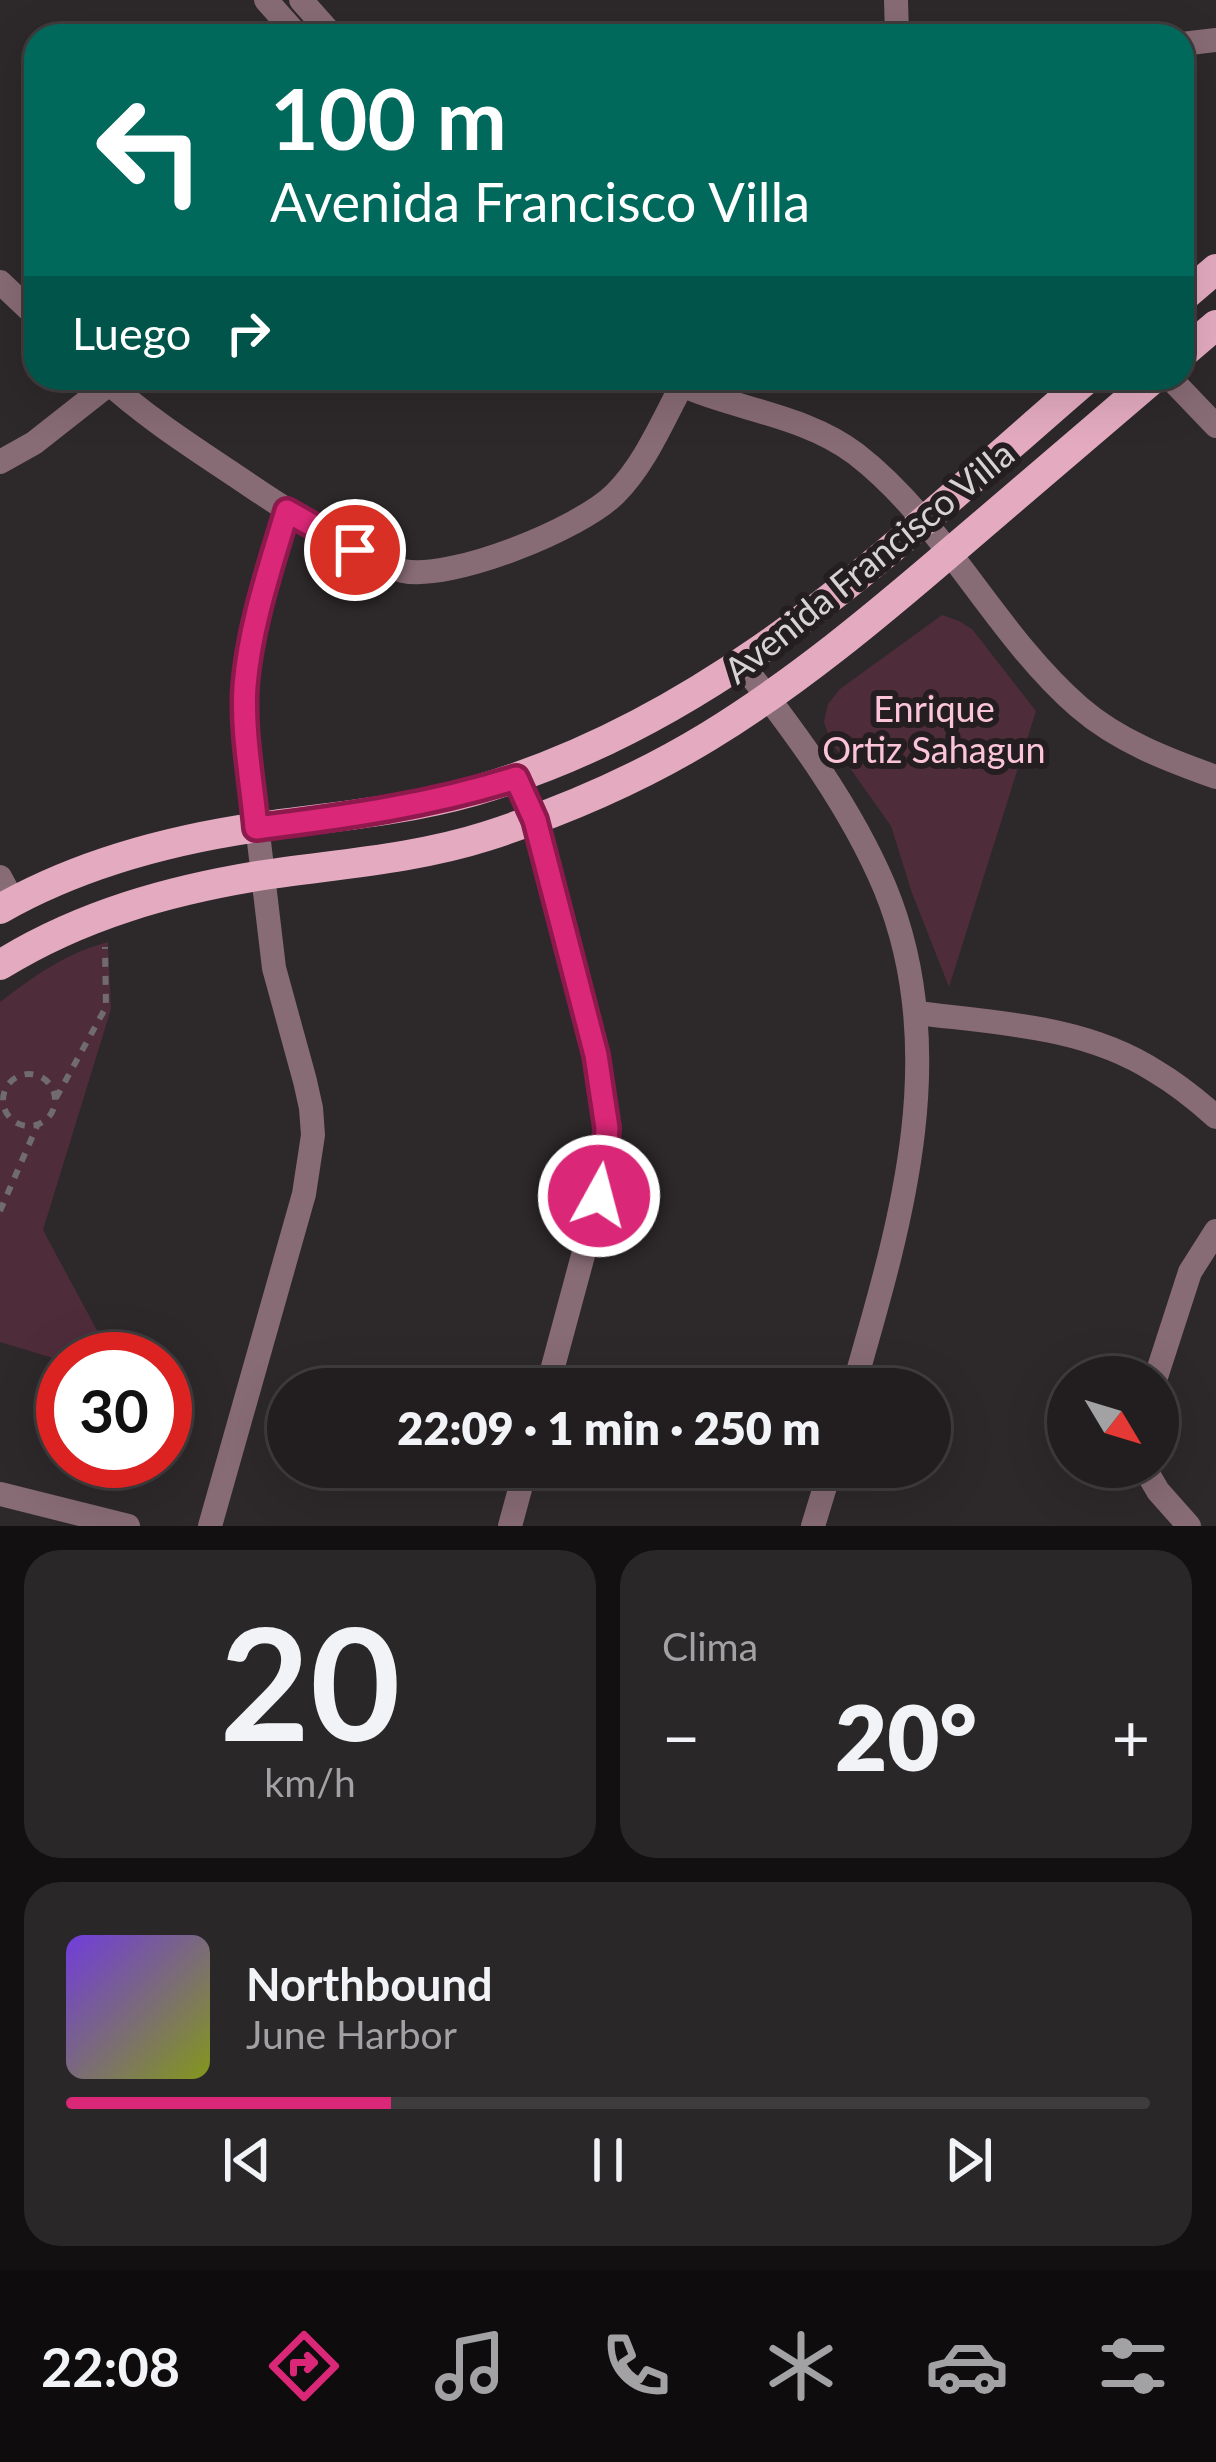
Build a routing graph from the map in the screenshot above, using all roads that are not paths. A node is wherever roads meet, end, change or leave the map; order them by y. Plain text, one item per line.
1 (266, 0) edge
2 (301, 0) edge
3 (287, 24) edge
4 (322, 24) edge
5 (0, 282) edge
6 (24, 305) edge
7 (96, 390) edge
8 (118, 390) edge
9 (671, 390) edge
10 (701, 390) edge
11 (1074, 390) edge
12 (1140, 390) edge
13 (1182, 390) edge
14 (1216, 426) edge
15 (0, 462) edge
16 (287, 511) junction
17 (921, 520) junction
18 (949, 553) junction
19 (742, 664) junction
20 (768, 697) junction
21 (516, 778) junction
22 (1216, 778) edge
23 (535, 820) junction
24 (256, 828) junction
25 (262, 875) junction
26 (4, 896) edge
27 (0, 965) edge
28 (917, 1013) junction
29 (1216, 1117) edge
30 (1216, 1231) edge
31 (1163, 1356) edge
32 (553, 1368) edge
33 (859, 1368) edge
34 (520, 1488) edge
35 (824, 1488) edge
36 (1156, 1488) edge
37 (0, 1494) edge
38 (128, 1526) edge
39 (210, 1526) edge
40 (510, 1526) edge
41 (814, 1526) edge
42 (1189, 1526) edge

1 - 3 street
2 - 4 street
5 - 6 street
7 - 15 street
8 - 16 street
9 - 16 street
10 - 17 street
11 - 17 main road, Avenida Francisco Villa
12 - 18 main road, Avenida Francisco Villa
13 - 14 street
16 - 24 street
17 - 18 street
17 - 19 main road, Avenida Francisco Villa
18 - 20 main road, Avenida Francisco Villa
18 - 22 street
19 - 20 street
19 - 21 main road, Avenida Francisco Villa
20 - 23 main road, Avenida Francisco Villa
20 - 28 street
21 - 23 street
21 - 24 main road, Avenida Francisco Villa
23 - 25 main road, Avenida Francisco Villa
23 - 32 street
24 - 25 street
24 - 26 main road, Avenida Francisco Villa
25 - 27 main road, Avenida Francisco Villa
25 - 39 street
28 - 29 street
28 - 33 street
30 - 31 street
34 - 40 street
35 - 41 street
36 - 42 street
37 - 38 street

